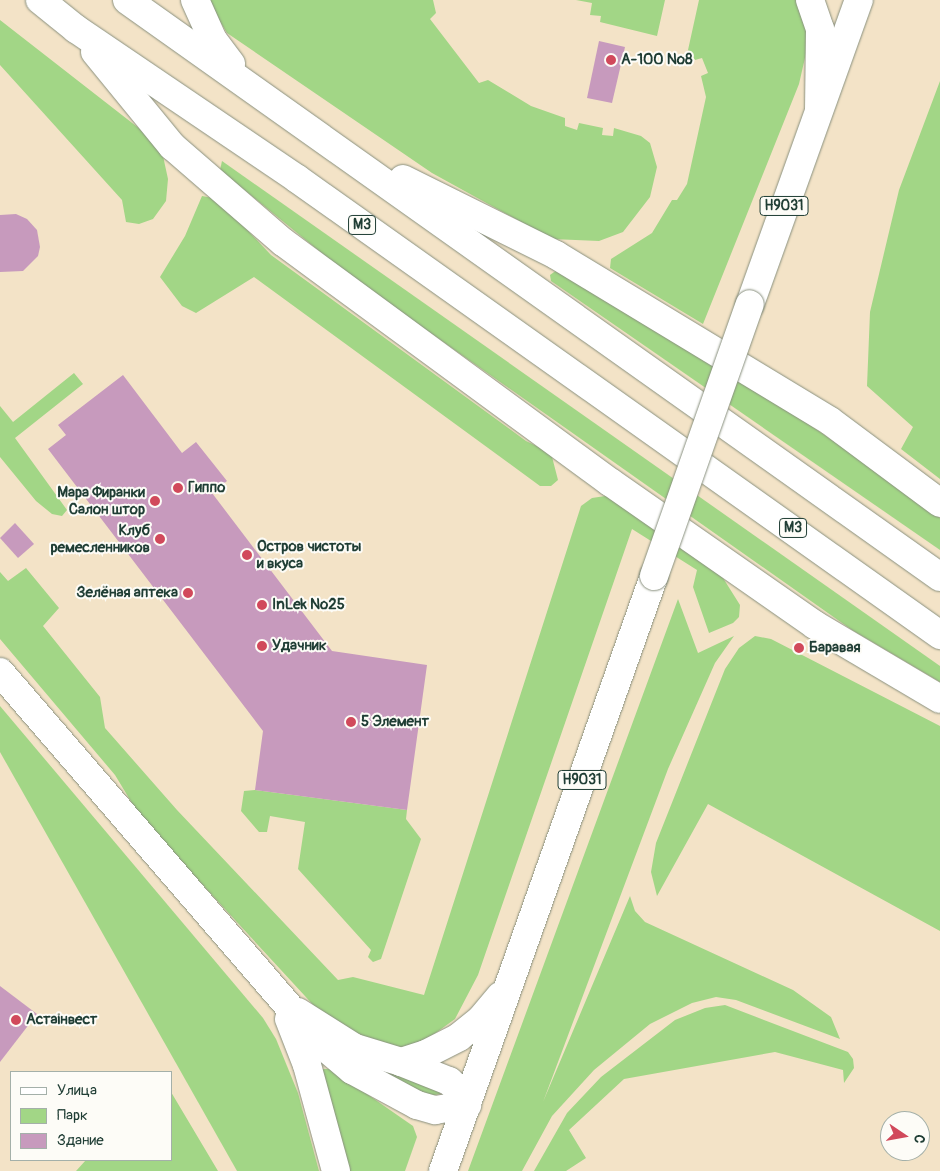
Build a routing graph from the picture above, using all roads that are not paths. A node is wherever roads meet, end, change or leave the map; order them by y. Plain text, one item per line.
1 (40, 0) edge
2 (127, 0) edge
3 (195, 0) edge
4 (810, 0) edge
5 (859, 0) edge
6 (76, 29) junction
7 (244, 82) junction
8 (818, 108) junction
9 (342, 151) junction
10 (940, 503) edge
11 (940, 577) edge
12 (940, 635) edge
13 (0, 672) edge
14 (940, 699) edge
15 (510, 984) junction
16 (284, 1003) junction
17 (400, 1062) junction
18 (467, 1105) junction
19 (336, 1171) edge
20 (443, 1171) edge

1 - 6 main road, М3
2 - 7 main road
3 - 7 main road
4 - 8 main road
5 - 8 main road, Н9031
6 - 12 main road, М3
6 - 14 main road
7 - 9 main road
8 - 15 main road, Н9031, bridge
9 - 10 main road
9 - 11 main road
13 - 16 main road
15 - 17 main road
15 - 18 main road, Н9031
16 - 17 main road
16 - 18 main road
16 - 19 main road
17 - 18 main road
18 - 20 main road, Н9031

